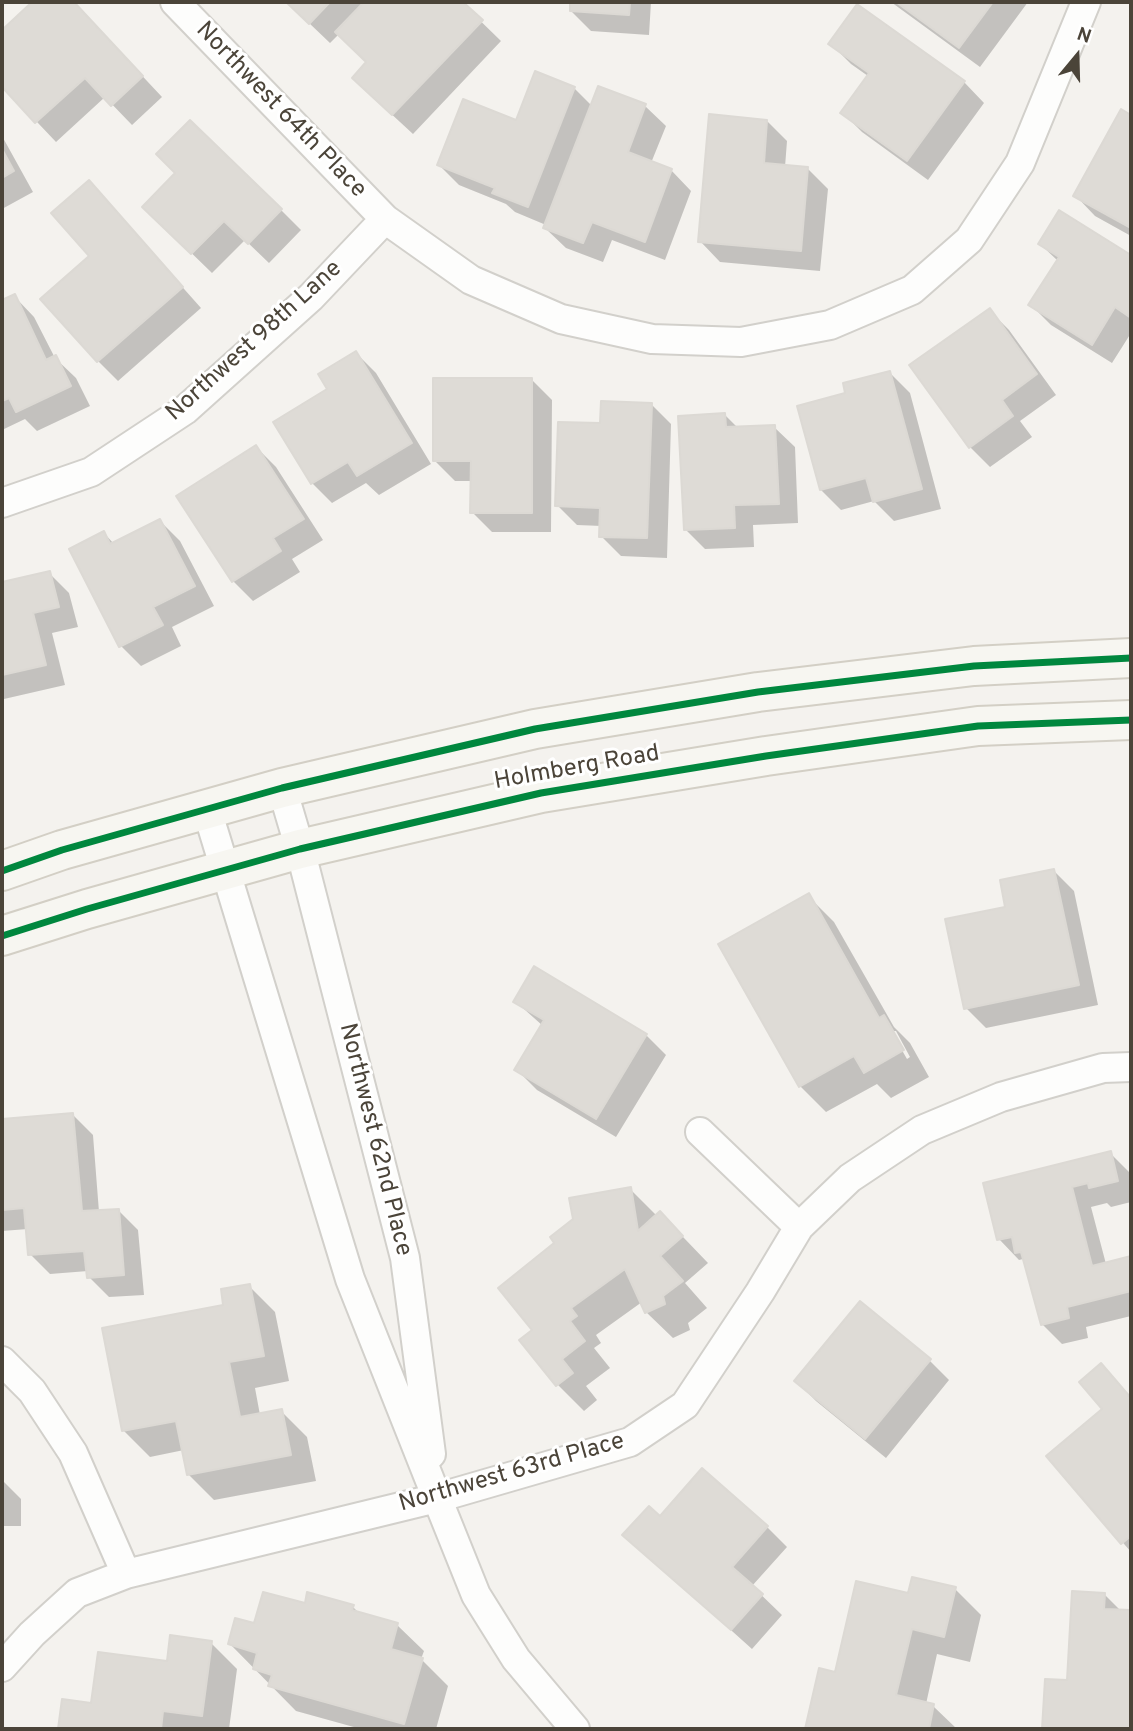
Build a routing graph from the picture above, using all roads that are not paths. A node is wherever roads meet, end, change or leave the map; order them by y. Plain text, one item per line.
1 (175, 2) edge
2 (1086, 2) edge
3 (385, 219) junction
4 (2, 503) edge
5 (1131, 657) edge
6 (1131, 720) edge
7 (282, 788) junction
8 (207, 810) junction
9 (300, 849) junction
10 (226, 869) junction
11 (2, 872) edge
12 (2, 936) edge
13 (1131, 1067) edge
14 (700, 1132) dead end
15 (799, 1227) junction
16 (2, 1361) edge
17 (437, 1498) junction
18 (126, 1574) junction
19 (2, 1667) edge
20 (575, 1729) edge

1 - 3 street, Northwest 64th Place
2 - 3 street, Northwest 64th Place
3 - 4 street, Northwest 98th Lane
5 - 7 street, Holmberg Road
6 - 9 street, Holmberg Road
7 - 8 street, Holmberg Road
7 - 9 street, Northwest 62nd Place
8 - 10 street, Northwest 62nd Place
8 - 11 street, Holmberg Road
9 - 10 street, Holmberg Road
9 - 17 street, Northwest 62nd Place
10 - 12 street, Holmberg Road
10 - 17 street, Northwest 62nd Place
13 - 15 street, Northwest 63rd Place
14 - 15 street
15 - 17 street, Northwest 63rd Place
16 - 18 street
17 - 18 street, Northwest 63rd Place
17 - 20 street, Northwest 62nd Place
18 - 19 street, Northwest 63rd Place

